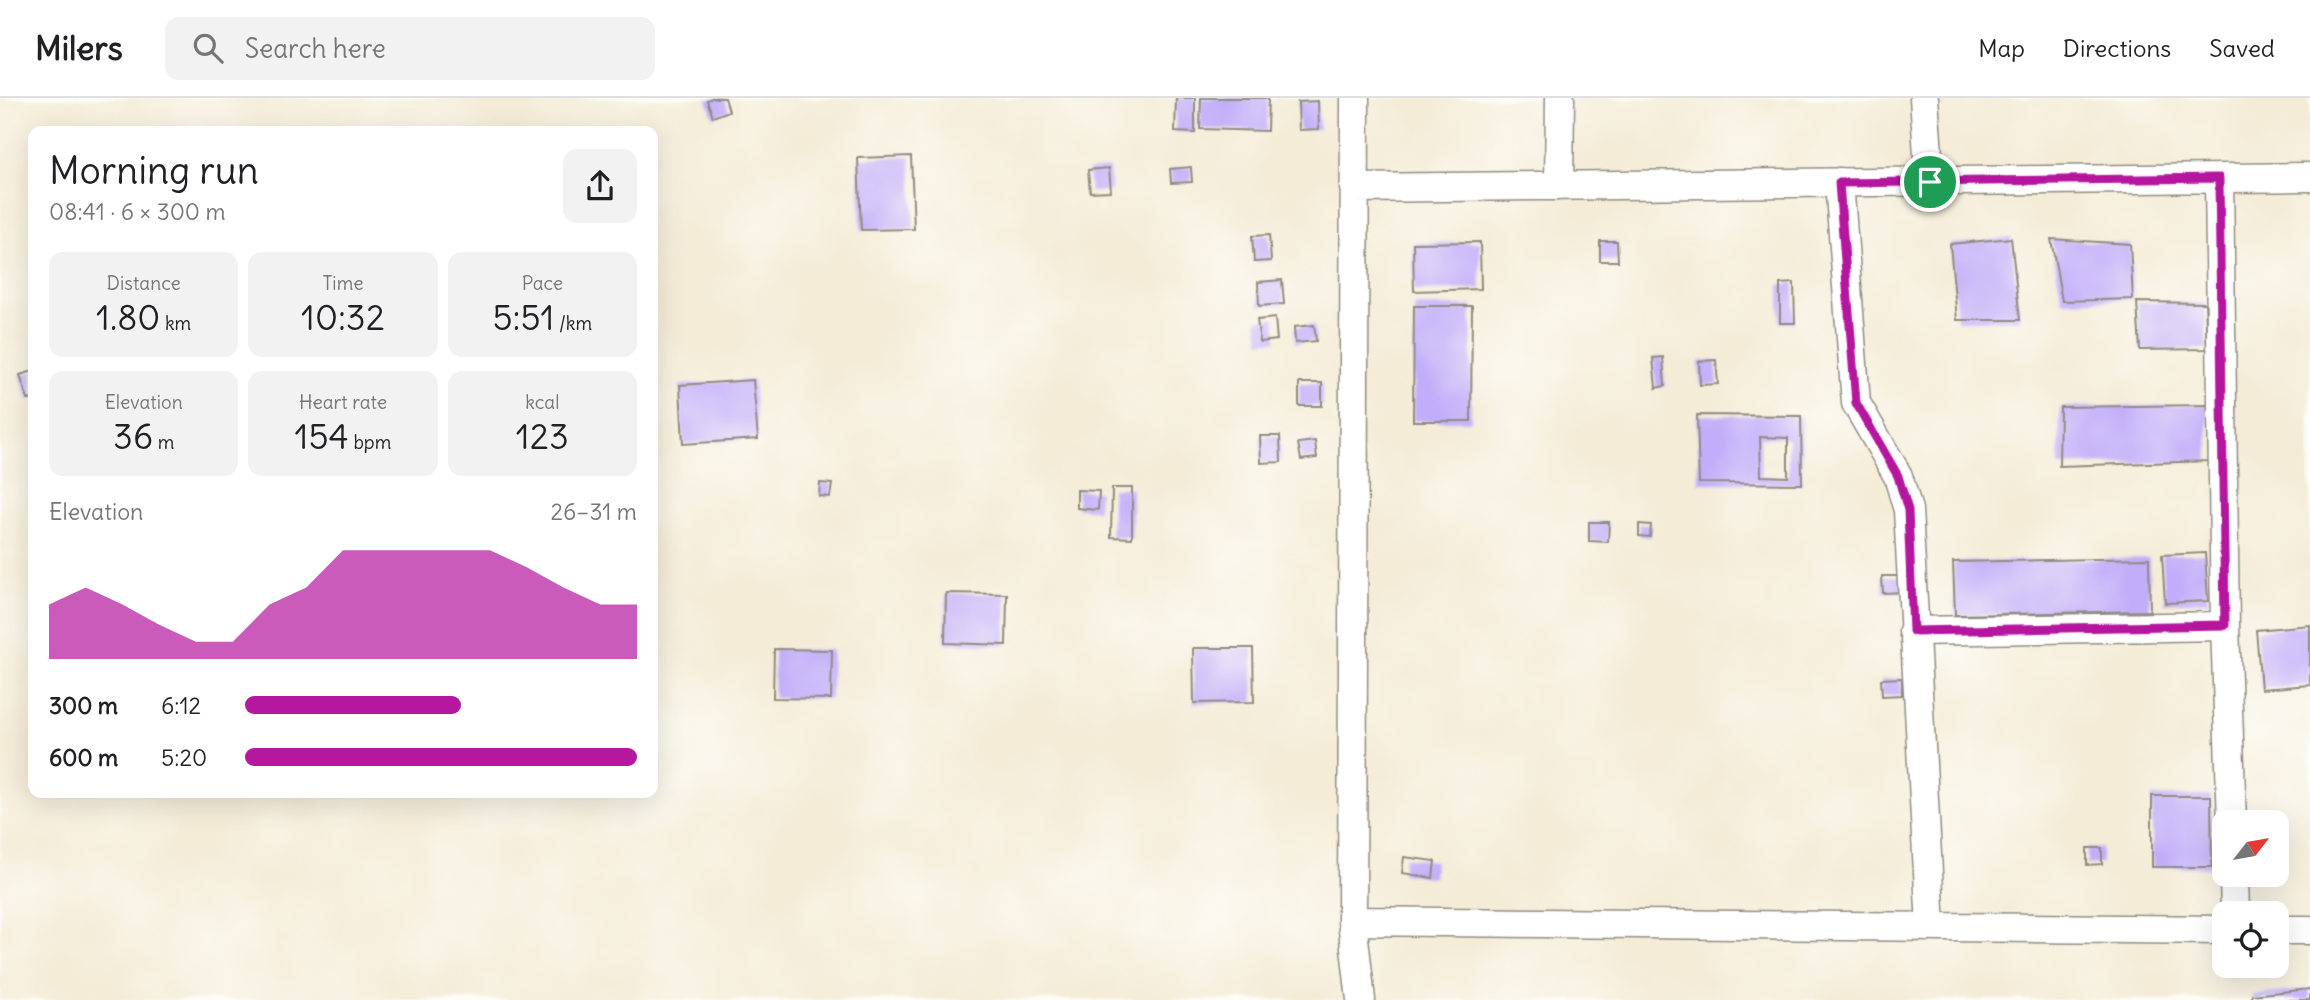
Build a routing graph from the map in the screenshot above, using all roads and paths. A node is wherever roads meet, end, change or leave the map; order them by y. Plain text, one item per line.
1 (1354, 98) edge
2 (1560, 98) edge
3 (1924, 98) edge
4 (2310, 177) edge
5 (2219, 178) junction
6 (1930, 182) junction
7 (1839, 183) junction
8 (1559, 186) junction
9 (1354, 188) junction
10 (2225, 625) junction
11 (1913, 631) junction
12 (2232, 810) edge
13 (1352, 921) junction
14 (1931, 927) junction
15 (2212, 930) edge
16 (2289, 930) edge
17 (2310, 930) edge
18 (1361, 1000) edge

1 - 9 street
2 - 8 street
3 - 6 street
4 - 5 street
5 - 6 street
5 - 10 street
6 - 7 street
7 - 8 street
7 - 11 street
8 - 9 street
9 - 13 street
10 - 11 street
10 - 12 street
11 - 14 street
13 - 14 street
13 - 18 street
14 - 15 street
16 - 17 street

